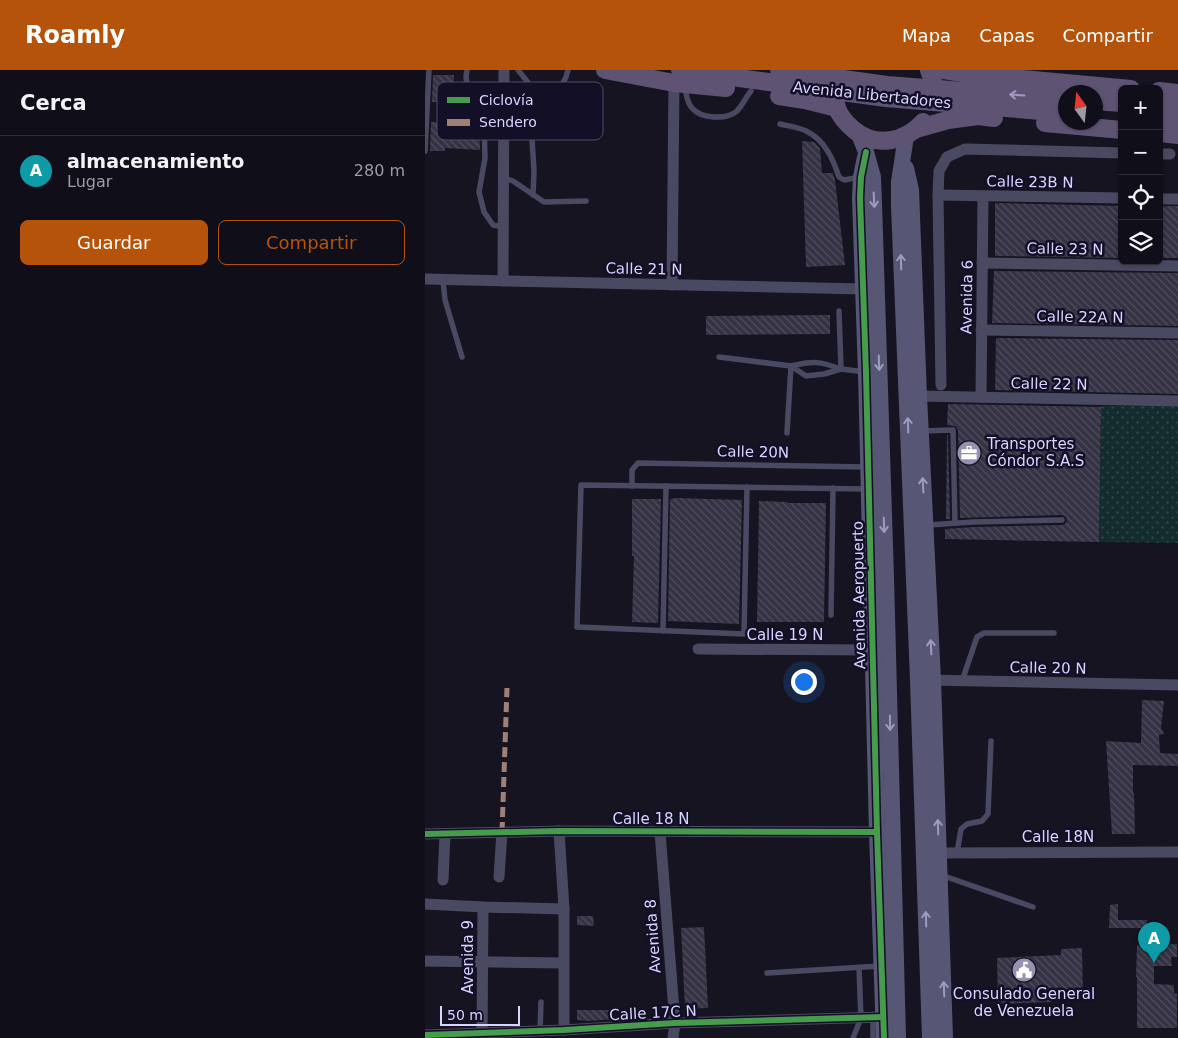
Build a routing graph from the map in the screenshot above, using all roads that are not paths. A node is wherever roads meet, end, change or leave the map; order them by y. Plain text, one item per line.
1 (429, 70) edge
2 (518, 70) edge
3 (568, 70) edge
4 (605, 70) edge
5 (779, 70) edge
6 (839, 70) edge
7 (929, 70) edge
8 (944, 70) edge
9 (969, 72) edge
10 (679, 79) edge
11 (528, 82) edge
12 (564, 82) edge
13 (752, 86) junction
14 (1118, 88) edge
15 (1163, 91) edge
16 (1178, 93) edge
17 (1058, 98) edge
18 (1103, 102) edge
19 (1118, 103) edge
20 (1163, 106) edge
21 (837, 108) junction
22 (1178, 108) edge
23 (1058, 112) edge
24 (1103, 116) edge
25 (1118, 118) edge
26 (1163, 120) edge
27 (1178, 122) edge
28 (779, 124) dead end
29 (1118, 130) edge
30 (911, 132) junction
31 (1163, 133) edge
32 (859, 134) junction
33 (1178, 135) edge
34 (485, 140) edge
35 (504, 140) edge
36 (532, 140) edge
37 (425, 151) edge
38 (1118, 153) edge
39 (903, 154) junction
40 (867, 177) junction
41 (504, 178) junction
42 (533, 195) junction
43 (938, 195) junction
44 (983, 196) junction
45 (1118, 198) edge
46 (1163, 199) edge
47 (1178, 199) edge
48 (586, 201) dead end
49 (503, 227) junction
50 (982, 263) junction
51 (1178, 266) edge
52 (425, 279) edge
53 (443, 280) junction
54 (503, 281) junction
55 (672, 285) junction
56 (863, 289) junction
57 (839, 311) dead end
58 (981, 330) junction
59 (1178, 333) edge
60 (462, 357) dead end
61 (719, 357) dead end
62 (791, 366) junction
63 (841, 369) junction
64 (867, 373) junction
65 (941, 385) dead end
66 (919, 396) junction
67 (981, 397) junction
68 (1178, 401) edge
69 (921, 431) junction
70 (787, 433) dead end
71 (868, 467) junction
72 (632, 486) junction
73 (666, 486) junction
74 (747, 487) junction
75 (833, 488) junction
76 (869, 489) junction
77 (1061, 520) dead end
78 (955, 524) junction
79 (925, 525) junction
80 (871, 558) junction
81 (921, 570) junction
82 (886, 577) junction
83 (831, 615) dead end
84 (663, 631) junction
85 (1054, 633) dead end
86 (698, 649) dead end
87 (872, 650) junction
88 (925, 680) junction
89 (963, 681) junction
90 (1178, 685) edge
91 (881, 697) junction
92 (991, 741) dead end
93 (559, 831) junction
94 (502, 832) junction
95 (660, 832) junction
96 (877, 832) junction
97 (425, 834) edge
98 (445, 834) junction
99 (1178, 852) edge
100 (939, 853) junction
101 (957, 853) junction
102 (940, 874) junction
103 (499, 877) dead end
104 (443, 880) dead end
105 (425, 904) edge
106 (483, 907) junction
107 (1033, 907) dead end
108 (564, 909) junction
109 (425, 961) edge
110 (483, 962) junction
111 (563, 963) junction
112 (881, 966) junction
113 (859, 968) junction
114 (767, 973) dead end
115 (541, 1002) dead end
116 (872, 1017) junction
117 (675, 1023) junction
118 (564, 1030) junction
119 (540, 1031) junction
120 (425, 1035) edge
121 (482, 1035) edge
122 (673, 1038) edge
123 (853, 1038) edge
124 (873, 1038) edge
125 (884, 1038) edge
126 (898, 1038) edge
127 (930, 1038) edge
128 (945, 1038) edge

1 - 37 lane
2 - 11 lane
3 - 12 lane
4 - 10 main road, Avenida Libertadores
17 -> 5 main road, Avenida Libertadores
6 - 21 main road
7 - 30 main road
8 - 9 main road
9 - 14 main road
10 - 13 main road, Avenida Libertadores
10 - 13 lane
10 - 55 street
13 - 21 main road
13 - 23 main road, Avenida Libertadores
15 - 16 main road
18 - 19 main road
20 - 22 main road
21 - 32 main road
24 - 25 main road
26 - 27 main road
28 - 40 lane
29 - 30 main road
30 - 32 main road
30 - 39 main road
31 - 33 main road
32 - 40 main road, Avenida Aeropuerto
34 - 49 lane
35 - 41 street
36 - 42 lane
38 - 43 street
39 - 66 main road
81 -> 39 main road
40 - 56 main road, Avenida Aeropuerto
40 -> 82 main road, Avenida Aeropuerto
41 - 42 lane
41 - 49 street
42 - 48 lane
43 - 44 street, Calle 23B N
43 - 65 street
44 - 45 street, Calle 23B N
44 - 50 street, Avenida 6
46 - 47 street
49 - 54 street
50 - 51 street, Calle 23 N
50 - 58 street, Avenida 6
52 - 53 street, Calle 21 N
53 - 54 street, Calle 21 N
53 - 60 lane
54 - 55 street, Calle 21 N
55 - 56 street, Calle 21 N
56 - 64 main road, Avenida Aeropuerto
57 - 63 lane
58 - 59 street, Calle 22A N
58 - 67 street, Avenida 6
61 - 62 lane
62 - 63 lane
62 - 63 lane
62 - 70 lane
63 - 64 lane
64 - 71 main road, Avenida Aeropuerto
66 - 67 street, Calle 22 N
66 - 69 main road
67 - 68 street, Calle 22 N
69 - 78 lane
79 -> 69 main road
71 - 72 lane, Calle 20N
71 - 76 main road, Avenida Aeropuerto
72 - 73 lane
72 - 84 lane
73 - 74 lane
73 - 84 lane
74 - 75 lane
74 - 84 lane
75 - 76 lane
75 - 83 lane
76 - 80 main road, Avenida Aeropuerto
77 - 78 lane
78 - 79 lane
79 - 81 main road
80 - 82 main road
80 - 87 main road, Avenida Aeropuerto
88 -> 81 main road
82 - 91 main road, Avenida Aeropuerto
85 - 89 lane
86 - 87 street, Calle 19 N
87 - 91 main road, Avenida Aeropuerto
88 - 89 street, Calle 20 N
100 -> 88 main road
127 -> 88 main road
89 - 90 street, Calle 20 N
91 - 96 main road, Avenida Aeropuerto
91 -> 126 main road, Avenida Aeropuerto
92 - 101 lane
93 - 94 street, Calle 18 N
93 - 95 street, Calle 18 N
93 - 108 street
94 - 98 street, Calle 18 N
94 - 103 street
95 - 96 street, Calle 18 N
95 - 117 street, Avenida 8
96 - 112 main road, Avenida Aeropuerto
97 - 98 street, Calle 18 N
98 - 104 street
99 - 101 street, Calle 18N
100 - 101 street, Calle 18N
100 - 102 main road
102 - 107 lane
128 -> 102 main road
105 - 106 street
106 - 108 street
106 - 110 street, Avenida 9
108 - 111 street
109 - 110 street
110 - 111 street
110 - 121 street, Avenida 9
111 - 118 street
112 - 113 lane
112 - 116 main road, Avenida Aeropuerto
113 - 114 lane
113 - 116 lane
115 - 119 lane
116 - 117 street, Calle 17C N
116 - 123 lane
116 - 124 lane
116 - 125 main road, Avenida Aeropuerto
117 - 118 street, Calle 17C N
117 - 122 street, Avenida 8
118 - 119 street, Calle 17C N
119 - 121 street, Calle 17C N
120 - 121 street, Calle 17C N

